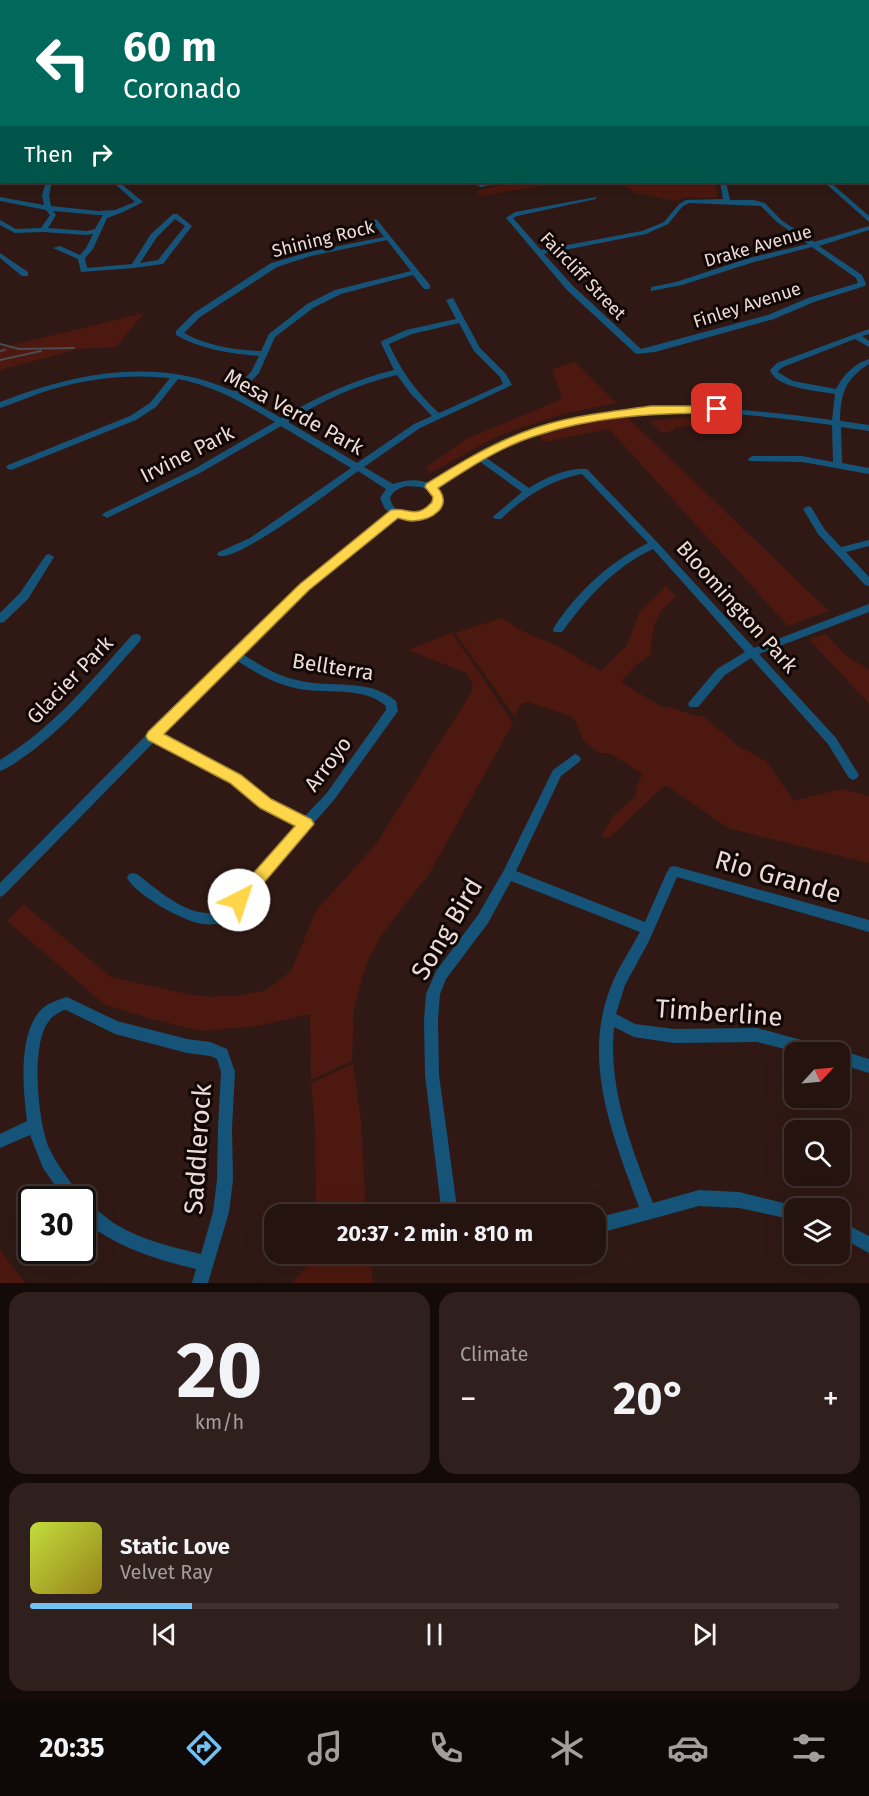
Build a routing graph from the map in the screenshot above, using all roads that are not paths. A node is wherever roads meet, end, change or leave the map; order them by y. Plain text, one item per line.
1 (49, 183) edge
2 (117, 183) edge
3 (475, 183) edge
4 (496, 183) edge
5 (723, 183) edge
6 (828, 183) edge
7 (594, 198) dead end
8 (0, 199) edge
9 (727, 202) junction
10 (47, 208) junction
11 (119, 212) junction
12 (869, 220) edge
13 (375, 221) dead end
14 (0, 222) edge
15 (869, 228) edge
16 (43, 230) junction
17 (99, 230) junction
18 (388, 238) junction
19 (814, 245) junction
20 (57, 248) dead end
21 (538, 253) junction
22 (0, 255) edge
23 (81, 258) junction
24 (134, 266) junction
25 (415, 272) junction
26 (25, 274) dead end
27 (427, 287) dead end
28 (654, 290) dead end
29 (450, 300) dead end
30 (460, 320) junction
31 (869, 331) edge
32 (856, 336) junction
33 (869, 345) edge
34 (639, 352) joint
35 (262, 354) junction
36 (869, 361) edge
37 (398, 372) junction
38 (175, 377) junction
39 (837, 392) junction
40 (234, 394) junction
41 (0, 405) edge
42 (437, 416) junction
43 (281, 422) junction
44 (836, 423) junction
45 (869, 428) edge
46 (478, 457) junction
47 (752, 459) dead end
48 (838, 465) junction
49 (11, 467) dead end
50 (357, 467) junction
51 (869, 471) edge
52 (430, 487) junction
53 (392, 488) junction
54 (528, 492) junction
55 (808, 509) dead end
56 (396, 513) junction
57 (107, 514) dead end
58 (498, 517) dead end
59 (869, 543) edge
60 (654, 544) junction
61 (838, 551) junction
62 (222, 554) dead end
63 (49, 557) dead end
64 (869, 583) edge
65 (869, 608) edge
66 (0, 619) edge
67 (558, 629) dead end
68 (136, 638) dead end
69 (753, 652) junction
70 (235, 655) junction
71 (392, 704) joint
72 (694, 704) dead end
73 (153, 736) junction
74 (575, 759) dead end
75 (0, 766) edge
76 (854, 775) dead end
77 (306, 824) junction
78 (508, 874) junction
79 (133, 878) dead end
80 (0, 891) edge
81 (869, 926) edge
82 (648, 929) junction
83 (610, 1018) junction
84 (784, 1042) edge
85 (850, 1061) edge
86 (869, 1066) edge
87 (34, 1126) junction
88 (0, 1141) edge
89 (64, 1186) edge
90 (449, 1204) edge
91 (784, 1210) edge
92 (649, 1212) junction
93 (96, 1221) edge
94 (606, 1223) edge
95 (850, 1235) edge
96 (869, 1245) edge
97 (206, 1263) junction
98 (200, 1283) edge

1 - 10 street
2 - 11 street
3 - 4 street
5 - 9 street
6 - 12 street
7 - 21 street, Faircliff Street
8 - 10 street
9 - 19 street
9 - 21 street
10 - 11 street
10 - 16 street
11 - 17 street
13 - 18 street
14 - 16 street
15 - 19 street, Drake Avenue
16 - 17 street
17 - 23 street
18 - 25 street
18 - 35 street, Shining Rock
19 - 28 street, Drake Avenue
19 - 34 street, Finley Avenue
20 - 23 street
21 - 34 street, Faircliff Street
22 - 26 street
23 - 24 street
24 - 24 street
25 - 27 street
25 - 35 street
29 - 30 street
30 - 37 street
30 - 42 street
31 - 32 street
32 - 33 street
32 - 39 street
35 - 40 street
36 - 39 street
37 - 42 street
37 - 43 street, Irvine Park
38 - 40 street, Mesa Verde Park
38 - 41 street, Mesa Verde Park
38 - 49 street
39 - 44 street
40 - 43 street, Mesa Verde Park
42 - 50 street
43 - 50 street, Mesa Verde Park
43 - 57 street, Irvine Park
44 - 45 street
44 - 46 street
44 - 48 street
46 - 52 street
46 - 54 street
47 - 48 street
48 - 51 street
50 - 53 street, Mesa Verde Park
50 - 62 street
52 - 53 street
52 - 56 street
53 - 56 street
54 - 58 street
54 - 60 street, Bloomington Park
55 - 61 street
56 - 70 street
59 - 61 street
60 - 67 street
60 - 69 street, Bloomington Park
61 - 64 street
63 - 66 street
65 - 69 street
68 - 75 street, Glacier Park
69 - 72 street
69 - 76 street, Bloomington Park
70 - 71 street, Bellterra
70 - 73 street
71 - 77 street, Arroyo
73 - 77 street
73 - 80 street
74 - 78 street, Song Bird
77 - 79 street, Arroyo
78 - 82 street
78 - 90 street, Song Bird
81 - 82 street, Rio Grande
82 - 83 street
83 - 84 street, Timberline
83 - 92 street
85 - 86 street
87 - 88 street
87 - 89 street
87 - 97 street, Saddlerock
91 - 92 street
92 - 94 street
93 - 97 street
95 - 96 street
97 - 98 street, Saddlerock

